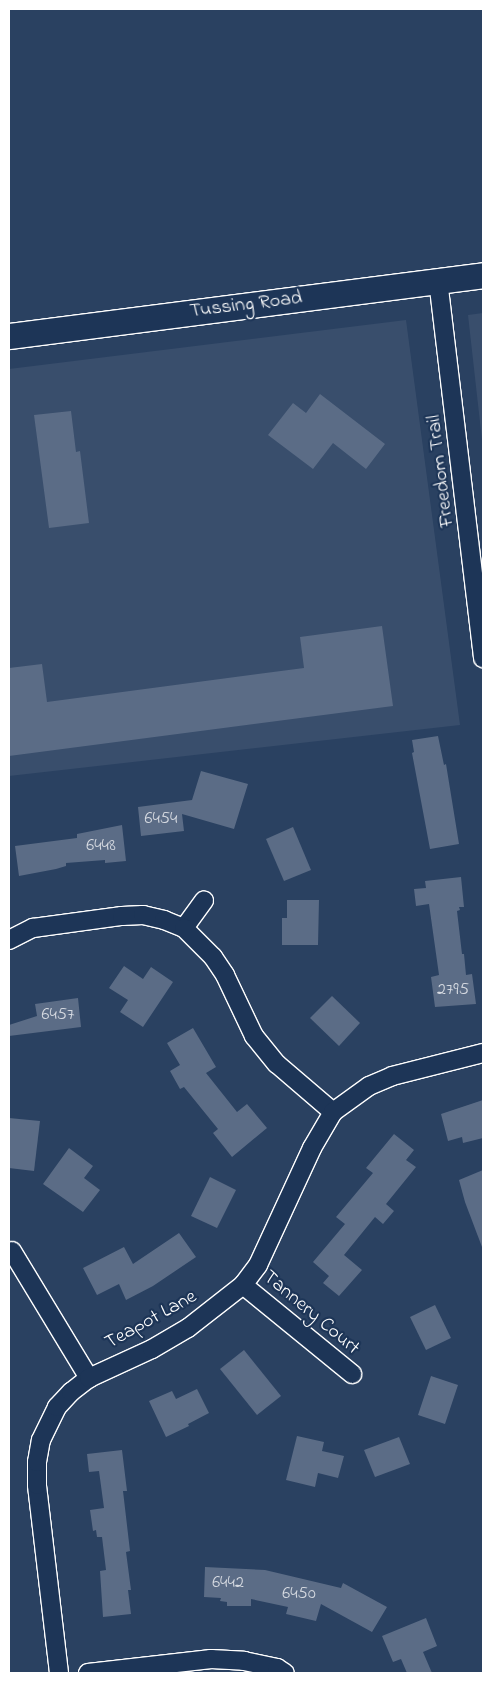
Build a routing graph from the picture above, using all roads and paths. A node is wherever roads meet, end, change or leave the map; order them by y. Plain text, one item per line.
1 (483, 275) edge
2 (438, 280) junction
3 (9, 336) edge
4 (483, 658) edge
5 (204, 900) dead end
6 (184, 928) junction
7 (9, 940) edge
8 (483, 1053) edge
9 (334, 1112) junction
10 (12, 1251) dead end
11 (244, 1285) junction
12 (352, 1374) dead end
13 (89, 1378) junction
14 (59, 1673) edge
15 (88, 1673) edge
16 (285, 1673) edge

1 - 2 main road, Tussing Road
2 - 3 main road, Tussing Road
2 - 4 street, Freedom Trail
5 - 6 street
6 - 7 street
6 - 9 street
8 - 9 street, Teapot Lane
9 - 11 street, Teapot Lane
10 - 13 street
11 - 12 street, Tannery Court
11 - 13 street, Teapot Lane
13 - 14 street, Teapot Lane
15 - 16 street

